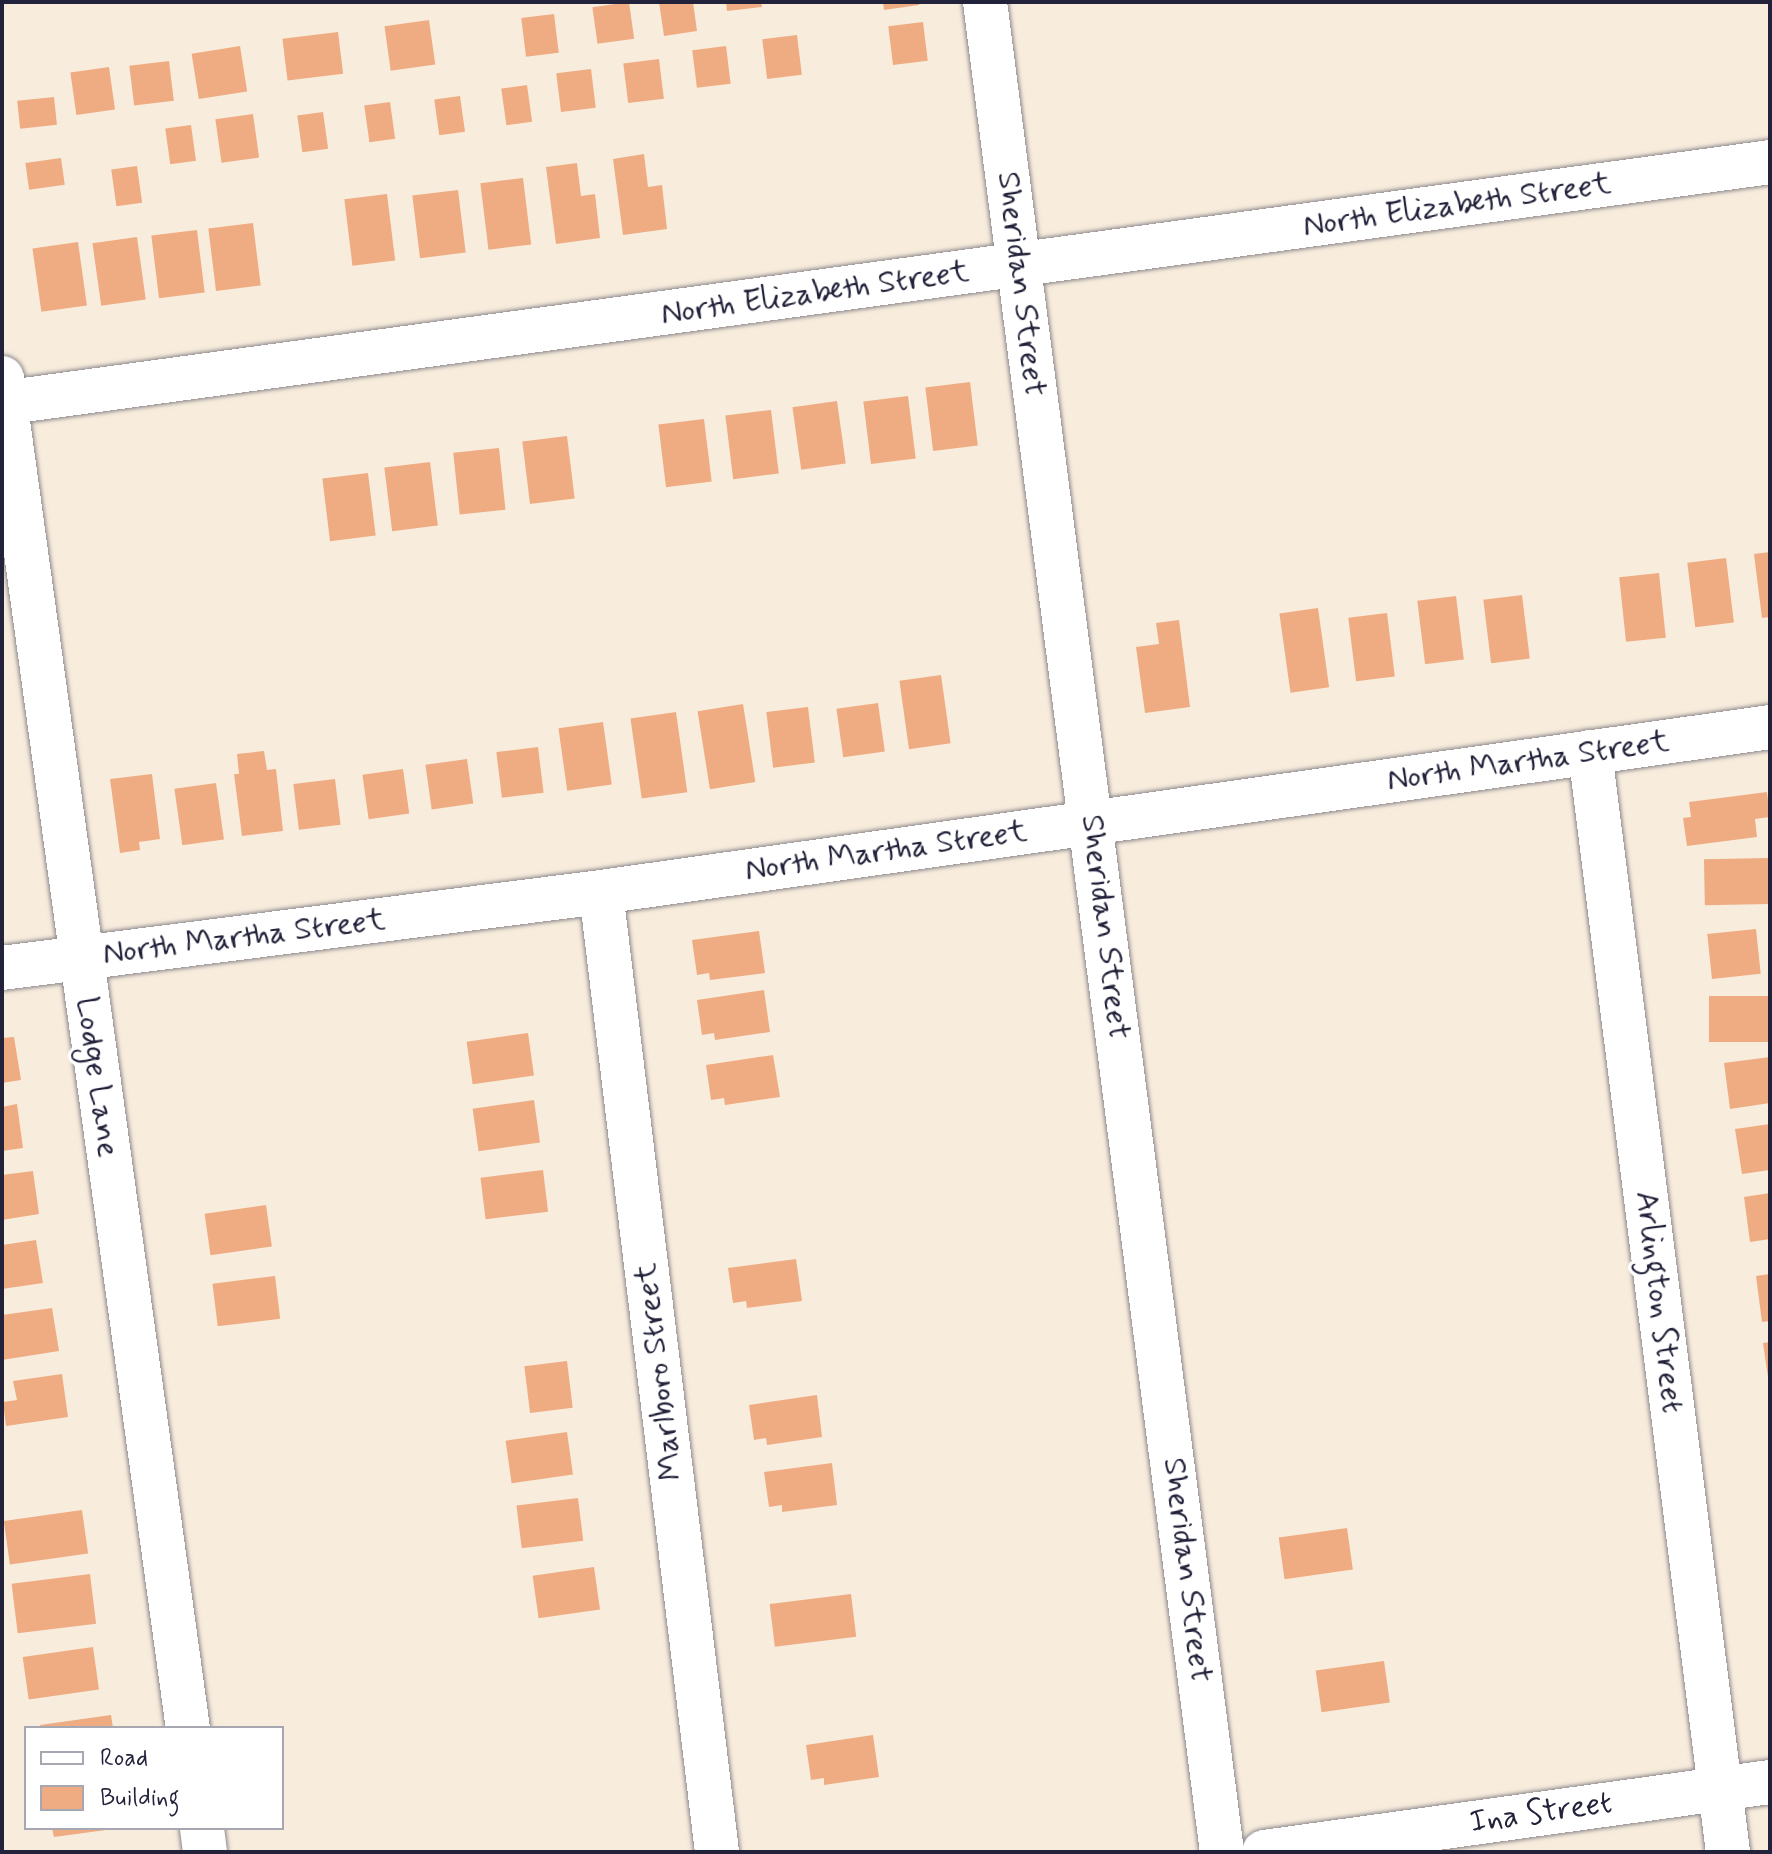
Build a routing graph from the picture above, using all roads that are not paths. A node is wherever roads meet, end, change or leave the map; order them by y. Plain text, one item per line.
1 (985, 2) edge
2 (1770, 162) edge
3 (1019, 265) junction
4 (3, 394) edge
5 (1770, 727) edge
6 (1590, 752) junction
7 (1091, 821) junction
8 (601, 892) junction
9 (80, 958) junction
10 (2, 968) edge
11 (188, 1726) edge
12 (1770, 1782) edge
13 (1721, 1787) junction
14 (202, 1830) edge
15 (205, 1852) edge
16 (717, 1852) edge
17 (1222, 1852) edge
18 (1264, 1852) edge
19 (1728, 1852) edge

1 - 3 street, Sheridan Street
2 - 3 street, North Elizabeth Street
3 - 4 street, North Elizabeth Street
3 - 7 street, Sheridan Street
4 - 9 street, Lodge Lane
5 - 6 street, North Martha Street
6 - 7 street, North Martha Street
6 - 13 street, Arlington Street
7 - 8 street, North Martha Street
7 - 17 street, Sheridan Street
8 - 9 street, North Martha Street
8 - 16 street, Marlboro Street
9 - 10 street, North Martha Street
9 - 11 street, Lodge Lane
12 - 13 street, Ina Street
13 - 18 street, Ina Street
13 - 19 street, Arlington Street
14 - 15 street

